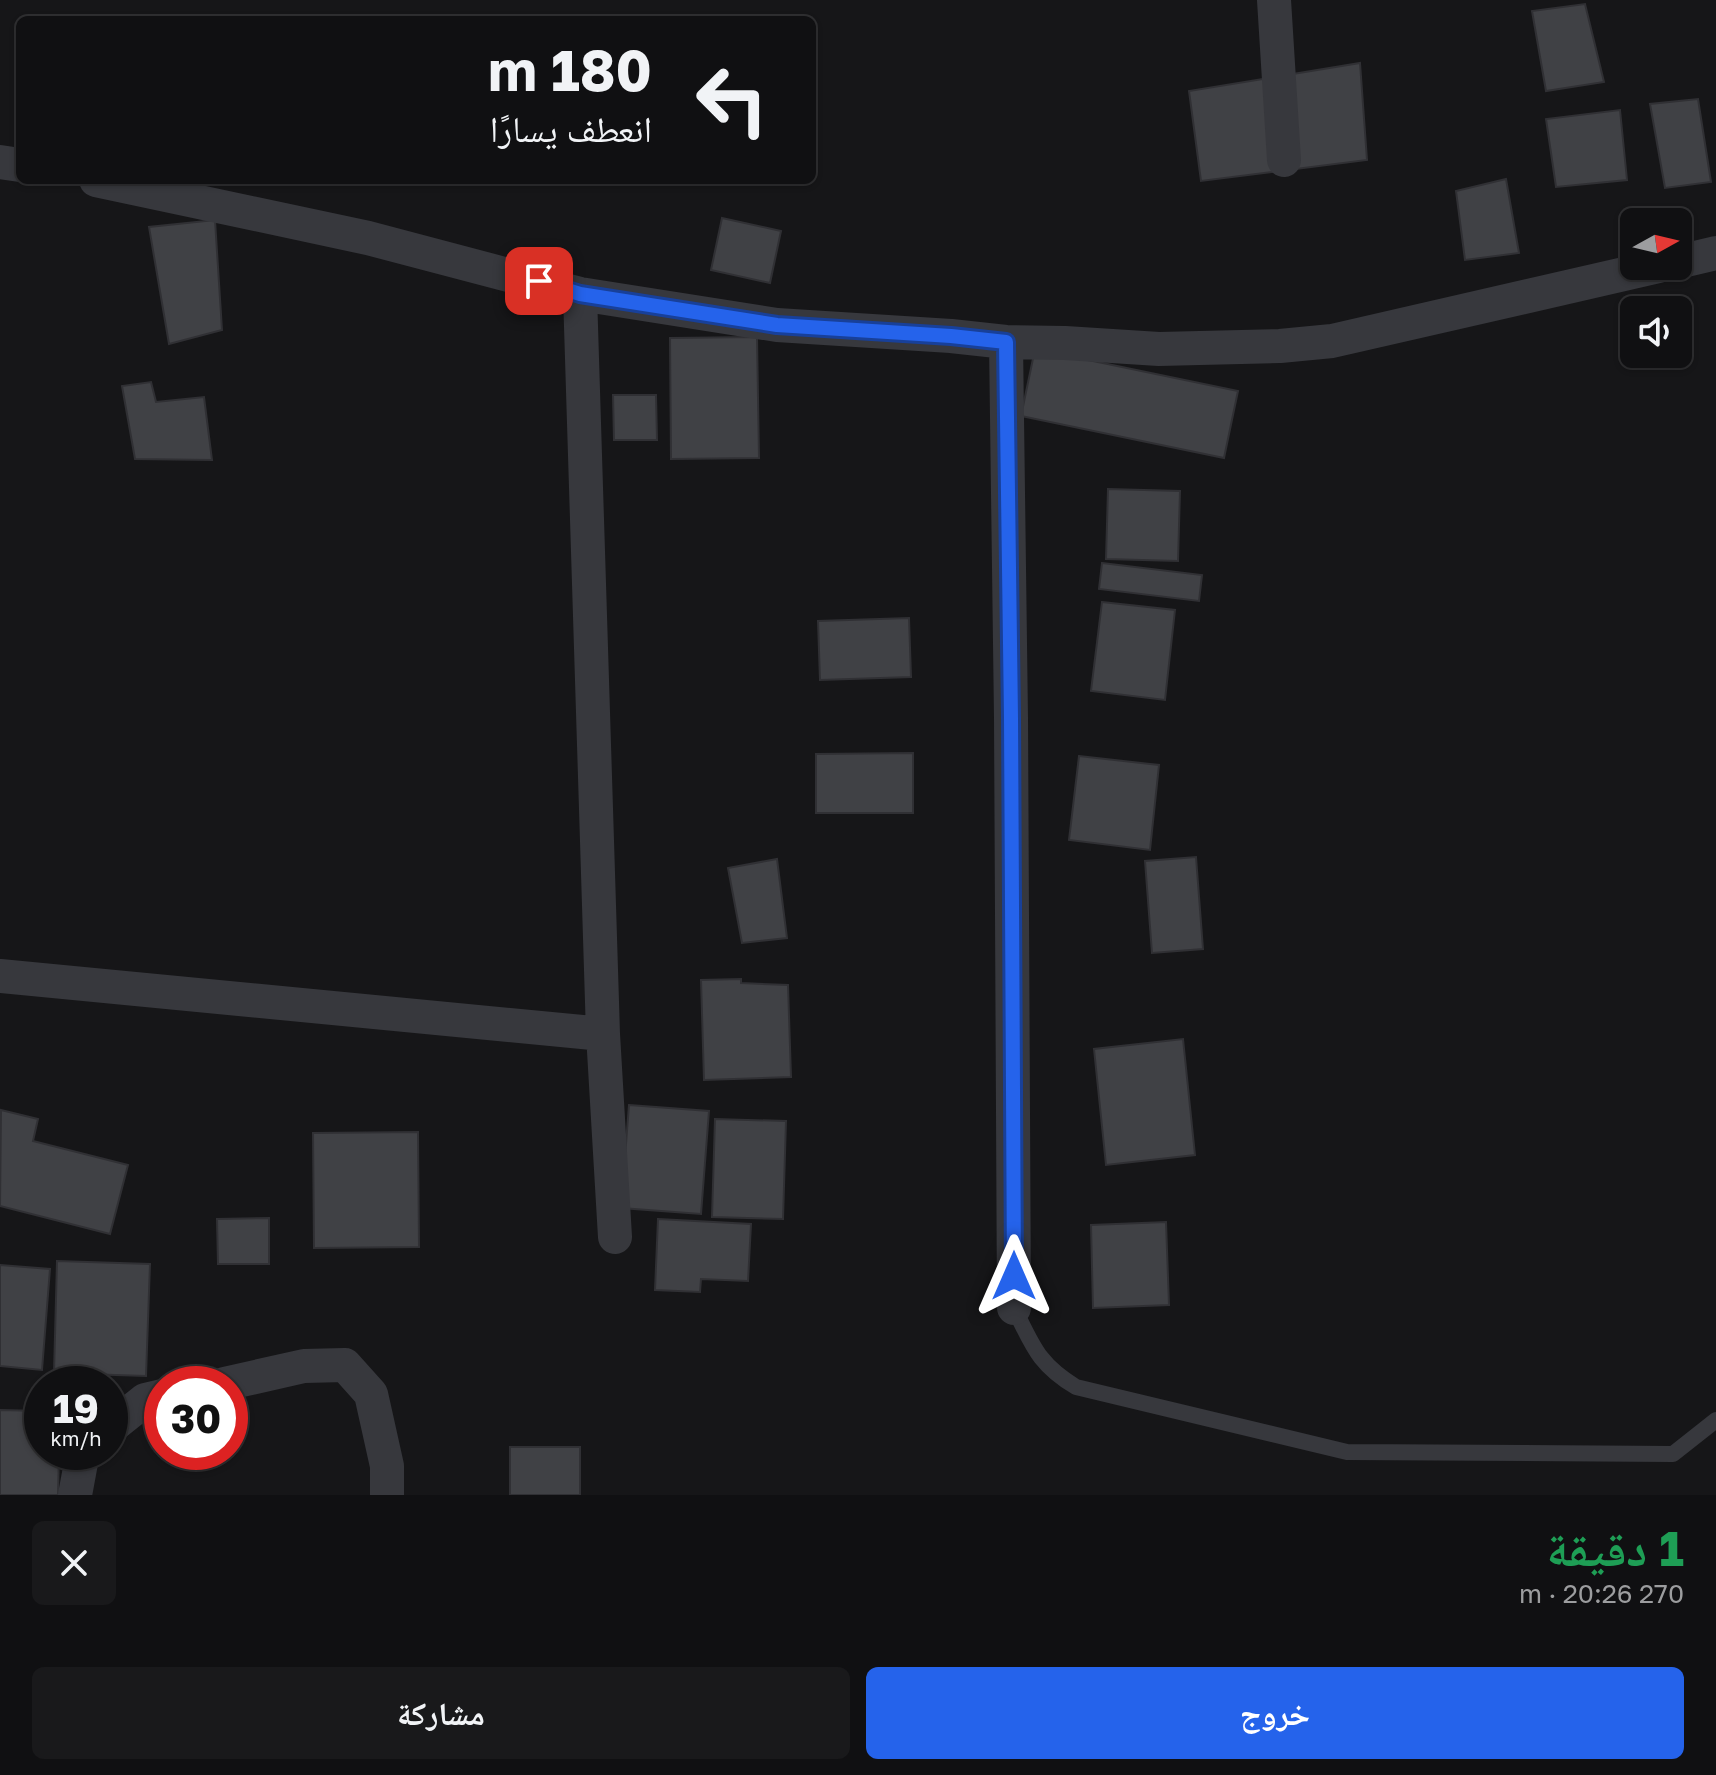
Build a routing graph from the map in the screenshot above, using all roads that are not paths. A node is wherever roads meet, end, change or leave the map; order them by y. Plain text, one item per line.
1 (1274, 0) edge
2 (1284, 160) dead end
3 (115, 184) edge
4 (1716, 253) edge
5 (1692, 259) edge
6 (1620, 275) edge
7 (580, 294) junction
8 (1006, 342) junction
9 (0, 976) edge
10 (603, 1034) junction
11 (615, 1237) dead end
12 (1014, 1308) joint
13 (248, 1379) edge
14 (144, 1401) edge
15 (128, 1414) edge
16 (1716, 1420) edge
17 (80, 1470) edge
18 (75, 1495) edge
19 (387, 1495) edge

1 - 2 street
3 - 7 street
4 - 5 street
6 - 8 street
7 - 8 street
7 - 10 street
8 - 12 street
9 - 10 street
10 - 11 street
12 - 16 lane
13 - 19 street
14 - 15 street
17 - 18 street

